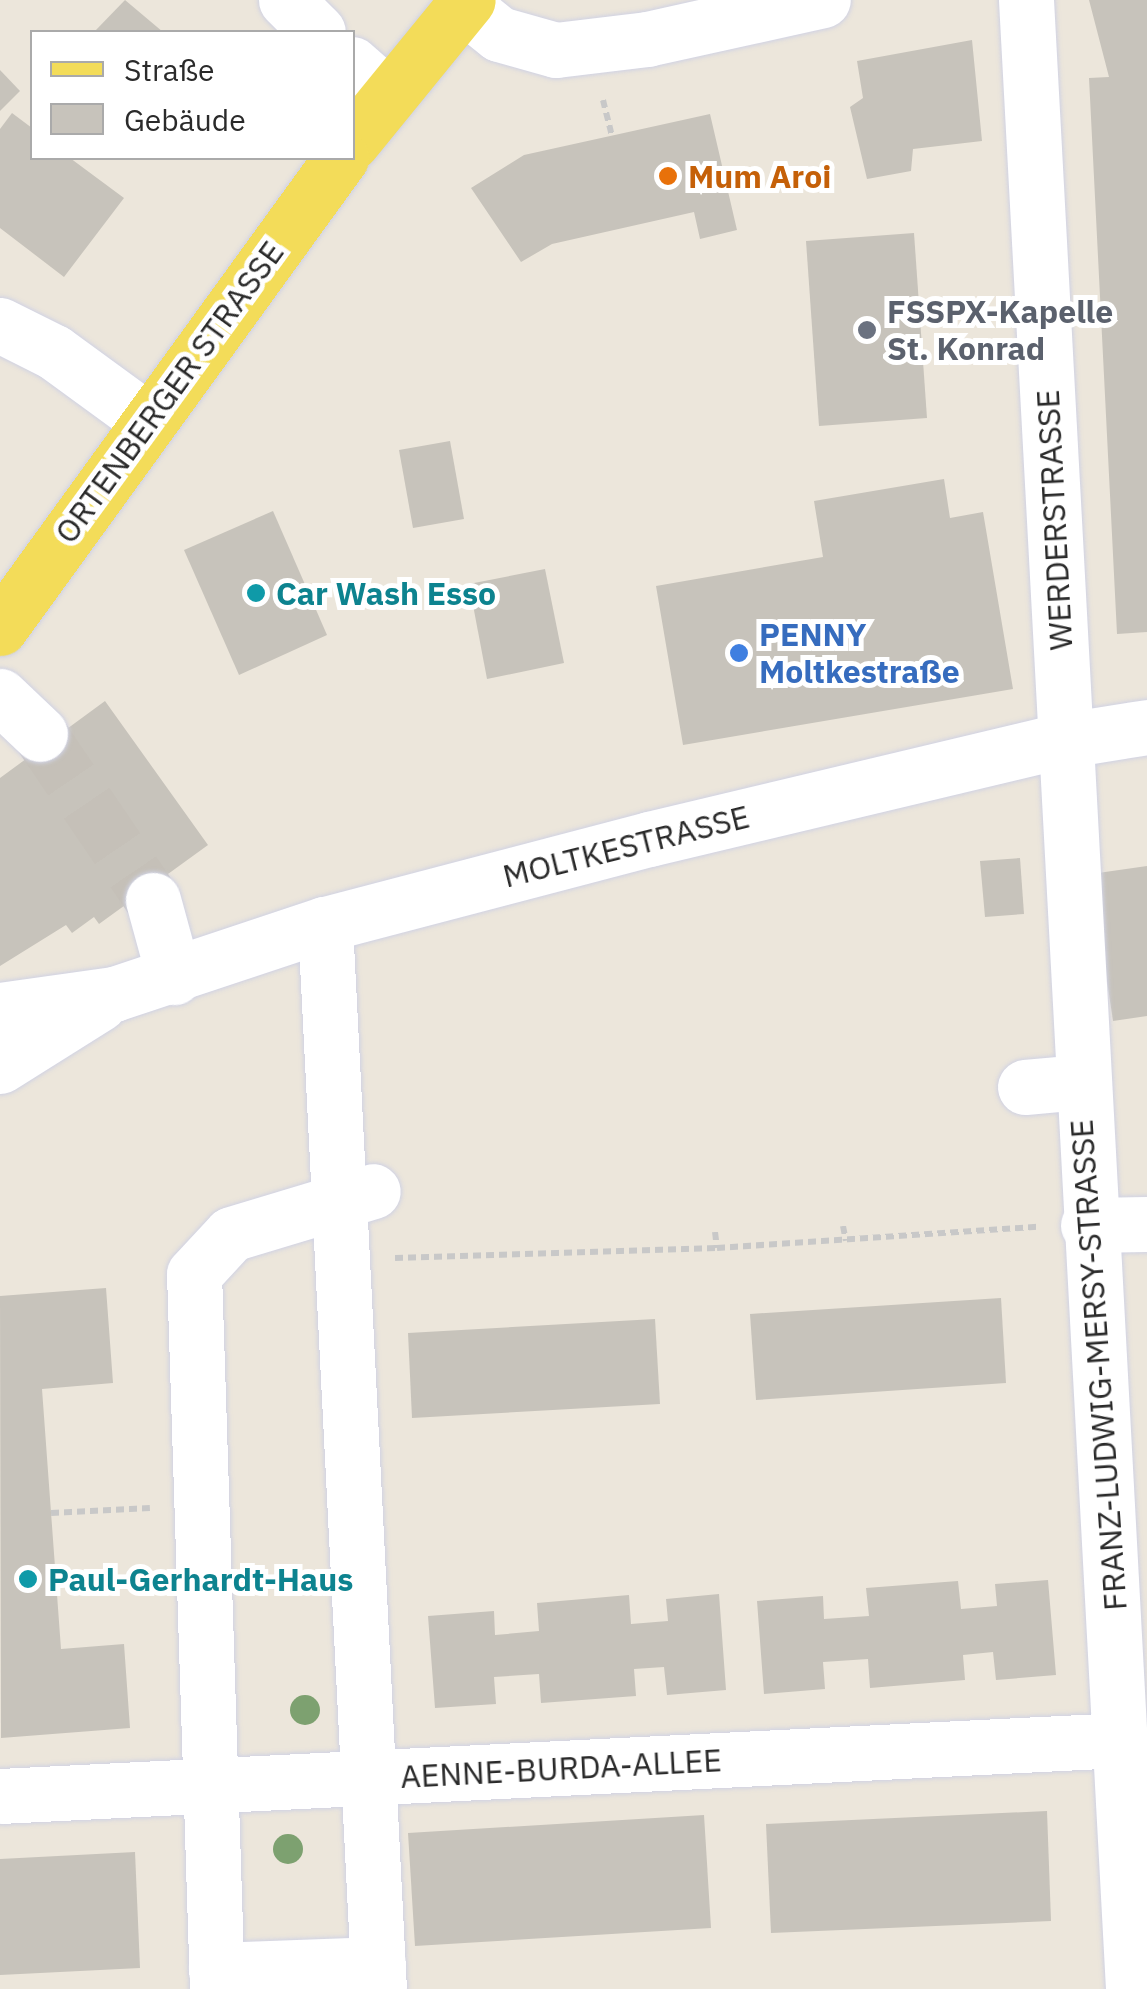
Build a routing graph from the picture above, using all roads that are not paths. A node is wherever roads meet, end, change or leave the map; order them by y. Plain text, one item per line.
1 (286, 0) edge
2 (823, 0) edge
3 (1026, 0) edge
4 (466, 2) edge
5 (316, 30) edge
6 (370, 80) edge
7 (355, 132) edge
8 (340, 160) edge
9 (0, 325) edge
10 (146, 419) junction
11 (0, 628) edge
12 (0, 696) edge
13 (1147, 727) edge
14 (40, 734) tunnel mouth
15 (1066, 740) junction
16 (152, 900) tunnel mouth
17 (325, 924) junction
18 (174, 977) junction
19 (114, 994) junction
20 (0, 1010) edge
21 (0, 1066) edge
22 (1079, 1082) junction
23 (1025, 1087) dead end
24 (356, 1194) junction
25 (1147, 1224) edge
26 (1088, 1225) junction
27 (1122, 1740) junction
28 (367, 1777) junction
29 (210, 1786) junction
30 (0, 1796) edge
31 (378, 1977) edge
32 (217, 1980) edge
33 (1133, 1989) edge

1 - 5 street
2 - 4 street
3 - 15 street, WERDERSTRASSE
4 - 6 main road
6 - 7 main road
8 - 10 main road, ORTENBERGER STRASSE
9 - 10 street
10 - 11 main road, ORTENBERGER STRASSE
12 - 14 street
13 - 15 street, MOLTKESTRASSE
15 - 17 street, MOLTKESTRASSE
15 - 22 street, FRANZ-LUDWIG-MERSY-STRASSE
16 - 18 street
17 - 18 street, MOLTKESTRASSE
17 - 24 street
18 - 19 street, MOLTKESTRASSE
19 - 20 street, MOLTKESTRASSE
19 - 21 street, MOLTKESTRASSE
22 - 23 street
22 - 26 street, FRANZ-LUDWIG-MERSY-STRASSE
24 - 28 street
24 - 29 street
25 - 26 street
26 - 27 street, FRANZ-LUDWIG-MERSY-STRASSE
27 - 28 street, AENNE-BURDA-ALLEE
27 - 33 street, FRANZ-LUDWIG-MERSY-STRASSE
28 - 29 street, AENNE-BURDA-ALLEE
28 - 31 street
29 - 30 street, AENNE-BURDA-ALLEE
29 - 32 street
31 - 32 street

